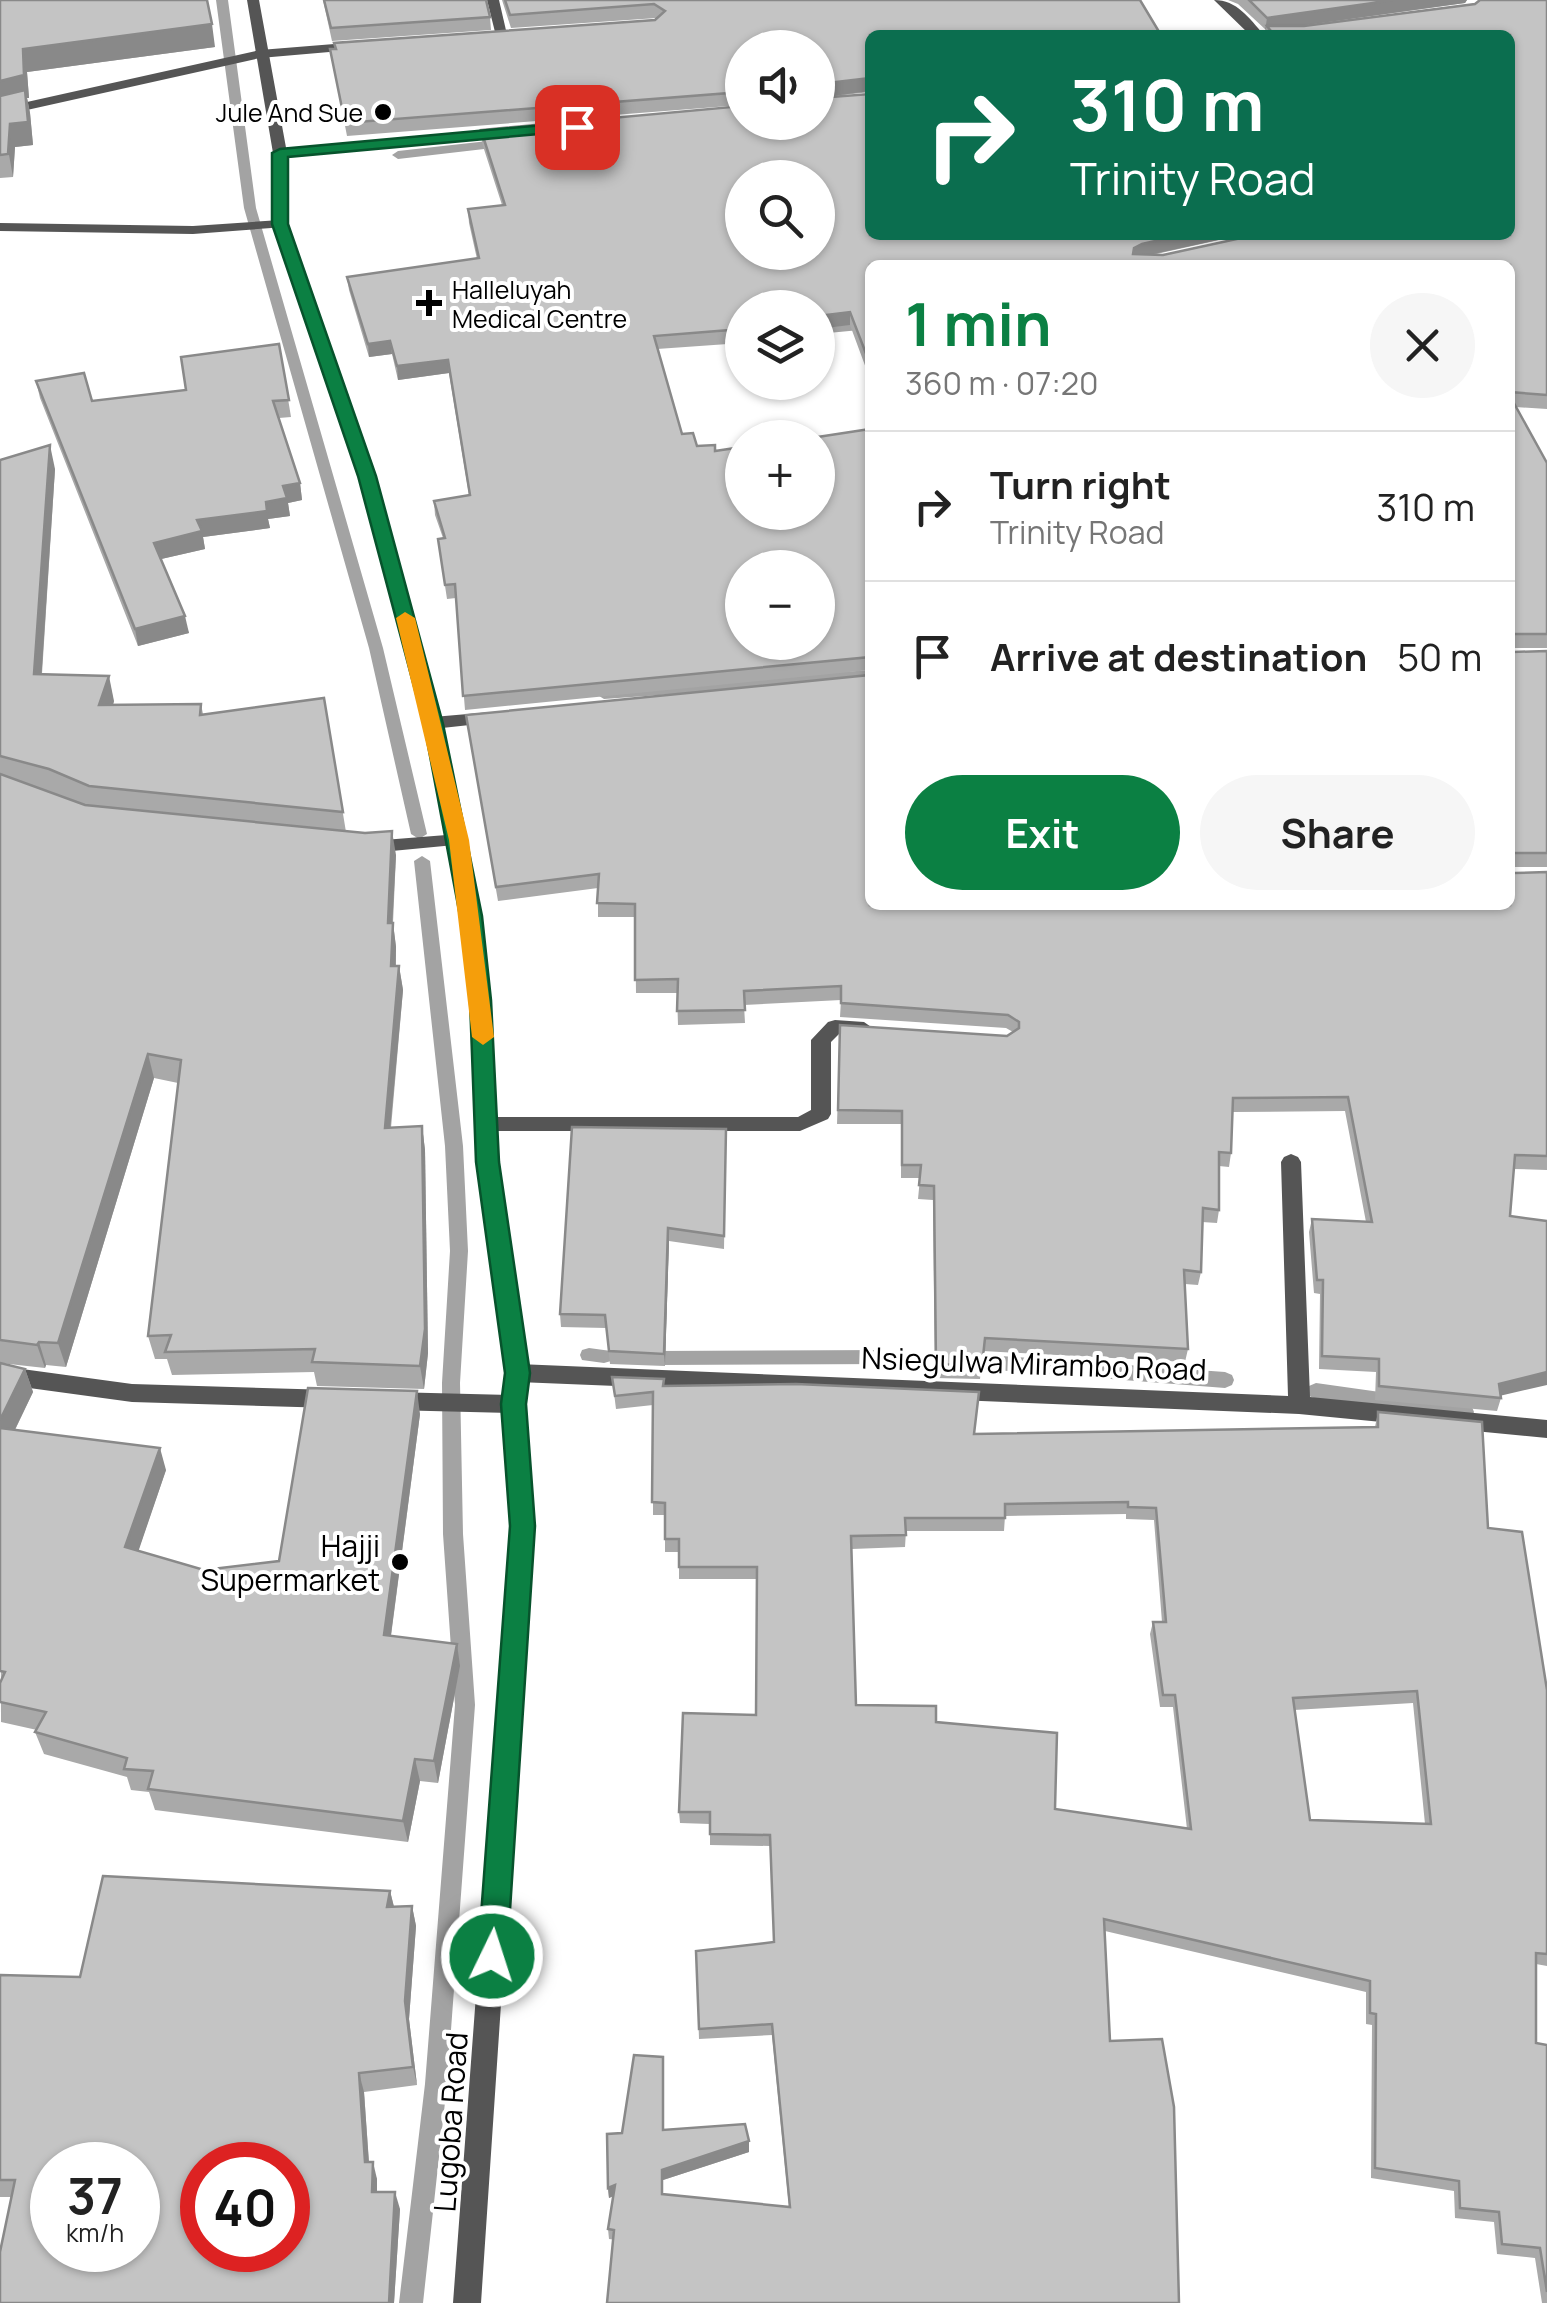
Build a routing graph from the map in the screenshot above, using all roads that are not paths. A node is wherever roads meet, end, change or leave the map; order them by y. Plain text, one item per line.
1 (253, 0) edge
2 (494, 0) edge
3 (1220, 0) edge
4 (1253, 30) edge
5 (522, 34) edge
6 (503, 36) junction
7 (484, 37) edge
8 (372, 46) edge
9 (260, 54) junction
10 (0, 112) edge
11 (532, 131) edge
12 (280, 153) junction
13 (280, 224) junction
14 (0, 227) edge
15 (511, 716) edge
16 (434, 724) junction
17 (459, 840) junction
18 (352, 846) edge
19 (888, 1030) edge
20 (488, 1124) junction
21 (1291, 1162) dead end
22 (518, 1373) junction
23 (0, 1375) edge
24 (514, 1404) junction
25 (1299, 1405) junction
26 (1547, 1429) edge
27 (467, 2303) edge

1 - 9 street, Lugoba Road
2 - 6 street
3 - 4 street
5 - 6 street
6 - 7 street
8 - 9 street
9 - 10 street
9 - 12 street, Lugoba Road
11 - 12 street
12 - 13 street, Lugoba Road
13 - 14 street
13 - 16 street, Lugoba Road
15 - 16 street
16 - 17 street, Lugoba Road
17 - 18 street
17 - 20 street, Lugoba Road
19 - 20 street
20 - 22 street, Lugoba Road
21 - 25 street
22 - 24 street, Lugoba Road
22 - 25 street, Nsiegulwa Mirambo Road
23 - 24 street
24 - 27 street, Lugoba Road
25 - 26 street, Nsiegulwa Mirambo Road

